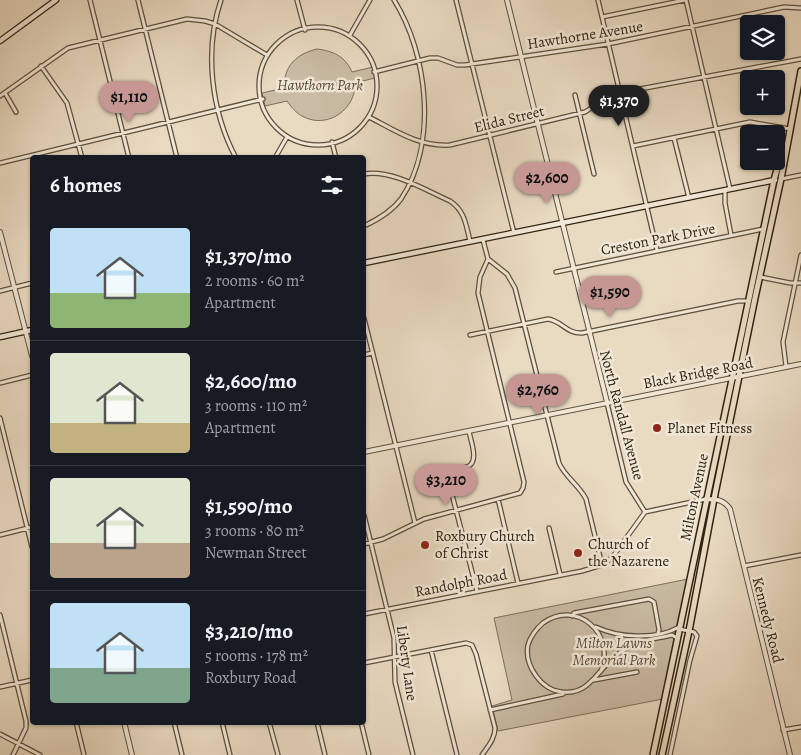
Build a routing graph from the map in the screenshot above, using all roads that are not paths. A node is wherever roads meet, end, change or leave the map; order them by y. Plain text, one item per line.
1 (56, 0) edge
2 (90, 0) edge
3 (138, 0) edge
4 (221, 0) edge
5 (297, 0) edge
6 (370, 0) edge
7 (394, 0) edge
8 (456, 0) edge
9 (507, 0) edge
10 (598, 0) edge
11 (686, 0) edge
12 (801, 8) edge
13 (602, 17) junction
14 (215, 24) junction
15 (692, 27) junction
16 (145, 28) junction
17 (305, 30) junction
18 (350, 35) junction
19 (0, 40) edge
20 (99, 40) junction
21 (608, 44) junction
22 (268, 55) junction
23 (521, 57) junction
24 (801, 59) edge
25 (419, 61) junction
26 (472, 64) junction
27 (41, 66) junction
28 (801, 71) edge
29 (374, 72) junction
30 (704, 78) junction
31 (5, 93) junction
32 (619, 93) junction
33 (576, 95) dead end
34 (0, 96) edge
35 (799, 97) edge
36 (263, 99) junction
37 (218, 110) junction
38 (16, 112) dead end
39 (580, 114) junction
40 (369, 117) junction
41 (168, 122) junction
42 (538, 124) junction
43 (790, 128) junction
44 (716, 129) junction
45 (123, 134) junction
46 (491, 136) junction
47 (287, 137) junction
48 (674, 138) junction
49 (332, 142) junction
50 (78, 143) junction
51 (421, 143) junction
52 (633, 146) junction
53 (36, 155) edge
54 (81, 155) edge
55 (128, 155) edge
56 (176, 155) edge
57 (235, 155) edge
58 (277, 155) edge
59 (335, 155) edge
60 (30, 157) edge
61 (0, 163) edge
62 (366, 174) edge
63 (594, 174) dead end
64 (801, 175) edge
65 (781, 179) junction
66 (774, 180) junction
67 (409, 183) junction
68 (728, 190) junction
69 (689, 198) junction
70 (647, 206) junction
71 (562, 224) junction
72 (366, 225) edge
73 (764, 229) junction
74 (0, 232) edge
75 (514, 233) junction
76 (731, 235) junction
77 (484, 240) junction
78 (470, 242) junction
79 (658, 250) junction
80 (801, 255) edge
81 (488, 259) junction
82 (366, 263) edge
83 (799, 264) junction
84 (756, 265) junction
85 (573, 267) junction
86 (556, 272) dead end
87 (801, 272) edge
88 (760, 277) junction
89 (796, 283) junction
90 (801, 283) edge
91 (30, 284) edge
92 (14, 288) junction
93 (0, 291) edge
94 (751, 301) junction
95 (524, 323) junction
96 (366, 327) edge
97 (30, 331) edge
98 (487, 331) junction
99 (26, 332) junction
100 (589, 332) junction
101 (470, 334) dead end
102 (0, 337) edge
103 (30, 348) edge
104 (372, 353) junction
105 (366, 354) edge
106 (801, 364) edge
107 (786, 366) junction
108 (30, 376) edge
109 (740, 376) junction
110 (732, 378) junction
111 (0, 383) edge
112 (607, 402) junction
113 (547, 415) junction
114 (0, 418) edge
115 (510, 422) junction
116 (469, 430) junction
117 (395, 445) junction
118 (366, 452) edge
119 (498, 499) junction
120 (706, 499) junction
121 (714, 499) junction
122 (456, 509) junction
123 (645, 512) junction
124 (366, 524) edge
125 (415, 524) junction
126 (28, 528) junction
127 (549, 528) dead end
128 (0, 535) edge
129 (30, 538) edge
130 (370, 542) junction
131 (366, 543) edge
132 (801, 555) edge
133 (602, 565) junction
134 (744, 566) junction
135 (560, 574) junction
136 (518, 583) junction
137 (477, 591) junction
138 (387, 609) junction
139 (586, 611) junction
140 (366, 614) edge
141 (0, 615) edge
142 (572, 616) junction
143 (583, 620) junction
144 (595, 627) junction
145 (679, 628) junction
146 (690, 630) junction
147 (659, 632) junction
148 (636, 636) junction
149 (677, 638) junction
150 (636, 643) junction
151 (431, 650) junction
152 (604, 656) junction
153 (395, 657) junction
154 (612, 659) junction
155 (366, 663) edge
156 (601, 671) junction
157 (637, 672) dead end
158 (30, 680) edge
159 (594, 680) junction
160 (17, 683) junction
161 (0, 687) edge
162 (550, 688) junction
163 (570, 692) junction
164 (548, 697) junction
165 (490, 710) junction
166 (77, 725) edge
167 (125, 725) edge
168 (175, 725) edge
169 (223, 725) edge
170 (271, 725) edge
171 (318, 725) edge
172 (362, 725) edge
173 (801, 727) edge
174 (783, 730) junction
175 (0, 734) edge
176 (18, 744) junction
177 (13, 755) edge
178 (40, 755) edge
179 (84, 755) edge
180 (132, 755) edge
181 (182, 755) edge
182 (230, 755) edge
183 (278, 755) edge
184 (325, 755) edge
185 (369, 755) edge
186 (413, 755) edge
187 (457, 755) edge
188 (482, 755) edge
189 (653, 755) edge
190 (662, 755) edge
191 (670, 755) edge
192 (790, 755) edge

1 - 19 main road
2 - 20 street
3 - 16 street
4 - 14 street
5 - 17 street
6 - 18 street
7 - 25 street
8 - 26 street
9 - 23 street, North Randall Avenue
10 - 13 street
11 - 13 street
11 - 15 street
12 - 15 street, Hawthorne Avenue
13 - 21 street
14 - 16 street
14 - 22 street
14 - 37 street
15 - 21 street, Hawthorne Avenue
15 - 30 street
16 - 20 street
16 - 41 street
17 - 18 street
17 - 22 street
18 - 29 street
20 - 27 street
20 - 45 street
21 - 23 street, Hawthorne Avenue
21 - 32 street
22 - 36 street
23 - 26 street, Hawthorne Avenue
23 - 42 street, North Randall Avenue
24 - 30 street, Elida Street
25 - 26 street, Hawthorne Avenue
25 - 29 street, Hawthorne Avenue
25 - 51 street
26 - 46 street
27 - 31 street
27 - 50 street
28 - 35 main road, Milton Avenue
29 - 40 street
30 - 32 street, Elida Street
30 - 44 street
31 - 34 street
31 - 38 street
32 - 39 street, Elida Street
32 - 52 street
33 - 39 street
35 - 43 main road, Milton Avenue
36 - 37 street
36 - 47 street
37 - 41 street
37 - 57 street
39 - 42 street, Elida Street
39 - 63 street
40 - 49 street
40 - 51 street, Elida Street
41 - 45 street
41 - 56 street
42 - 46 street, Elida Street
42 - 71 street, North Randall Avenue
43 - 44 street
43 - 65 main road, Milton Avenue
43 - 66 main road, Milton Avenue
44 - 48 street
44 - 68 street
45 - 50 street
45 - 55 street
46 - 51 street, Elida Street
46 - 75 street
47 - 49 street
47 - 58 street
48 - 52 street
48 - 69 street
49 - 59 street
50 - 53 street
50 - 54 street
51 - 67 street
52 - 70 street
60 - 61 street
62 - 67 street
64 - 65 street
65 - 66 main road
65 - 88 main road, Milton Avenue
66 - 68 main road
66 - 73 main road, Milton Avenue
67 - 72 street
67 - 78 street
68 - 69 main road
68 - 76 street
69 - 70 main road
70 - 71 main road
70 - 79 street
71 - 75 main road
71 - 85 street, North Randall Avenue
73 - 76 street, Creston Park Drive
73 - 84 main road, Milton Avenue
74 - 92 street
75 - 77 main road
76 - 79 street, Creston Park Drive
77 - 78 main road
77 - 81 street
78 - 82 main road
79 - 85 street, Creston Park Drive
80 - 83 street
81 - 95 street
81 - 98 street
83 - 87 street
83 - 89 street
84 - 88 main road
84 - 94 main road, Milton Avenue
85 - 86 street, Creston Park Drive
85 - 100 street, North Randall Avenue
88 - 89 street
88 - 94 main road, Milton Avenue
89 - 90 street
89 - 107 street
91 - 92 street
92 - 93 street
92 - 99 street
94 - 100 street
94 - 109 main road, Milton Avenue
94 - 110 main road, Milton Avenue
95 - 98 street
95 - 100 street
95 - 113 street
96 - 104 street
97 - 99 main road
98 - 101 street
98 - 115 street
99 - 102 main road
99 - 103 street
100 - 112 street, North Randall Avenue
104 - 105 street
104 - 117 street
106 - 107 street, Black Bridge Road
107 - 109 street, Black Bridge Road
108 - 111 street
109 - 110 street, Black Bridge Road
109 - 121 main road, Milton Avenue
110 - 112 street, Black Bridge Road
110 - 120 main road, Milton Avenue
112 - 113 street, Black Bridge Road
112 - 123 street, North Randall Avenue
113 - 115 street, Black Bridge Road
113 - 133 street
114 - 126 street
115 - 116 street, Black Bridge Road
115 - 119 street
116 - 117 street, Black Bridge Road
116 - 122 street
117 - 118 street, Black Bridge Road
117 - 125 street
119 - 122 street
119 - 136 street
120 - 121 street
120 - 123 street
120 - 145 main road, Milton Avenue
121 - 134 street, Kennedy Road
121 - 146 main road, Milton Avenue
122 - 125 street
122 - 137 street
123 - 133 street
124 - 130 street, Liberty Lane
125 - 130 street
126 - 128 street
126 - 129 street
127 - 135 street
130 - 131 street
130 - 138 street, Liberty Lane
132 - 134 street
133 - 135 street, Randolph Road
134 - 174 street, Kennedy Road
135 - 136 street, Randolph Road
136 - 137 street, Randolph Road
137 - 138 street, Randolph Road
138 - 140 street, Randolph Road
138 - 153 street, Liberty Lane
139 - 142 street
139 - 143 street
139 - 147 street
141 - 160 street
142 - 143 street
142 - 162 street
143 - 144 street
144 - 148 street
144 - 152 street
145 - 146 street
145 - 147 street
145 - 149 main road, Milton Avenue
146 - 190 main road, Milton Avenue
146 - 191 street
147 - 148 street
148 - 150 street
149 - 150 street
149 - 189 main road, Milton Avenue
150 - 154 street
151 - 153 street
151 - 165 street
151 - 187 street
152 - 154 street
152 - 156 street
153 - 155 street
153 - 186 street, Liberty Lane
154 - 156 street
156 - 159 street
157 - 159 street
158 - 160 street
159 - 163 street
160 - 161 street
160 - 176 street
162 - 163 street
162 - 164 street
163 - 164 street
164 - 165 street
165 - 188 street
166 - 179 street
167 - 180 street
168 - 181 street
169 - 182 street
170 - 183 street
171 - 184 street
172 - 185 street
173 - 174 street
174 - 192 street, Kennedy Road
175 - 176 street
176 - 177 street
176 - 178 street

